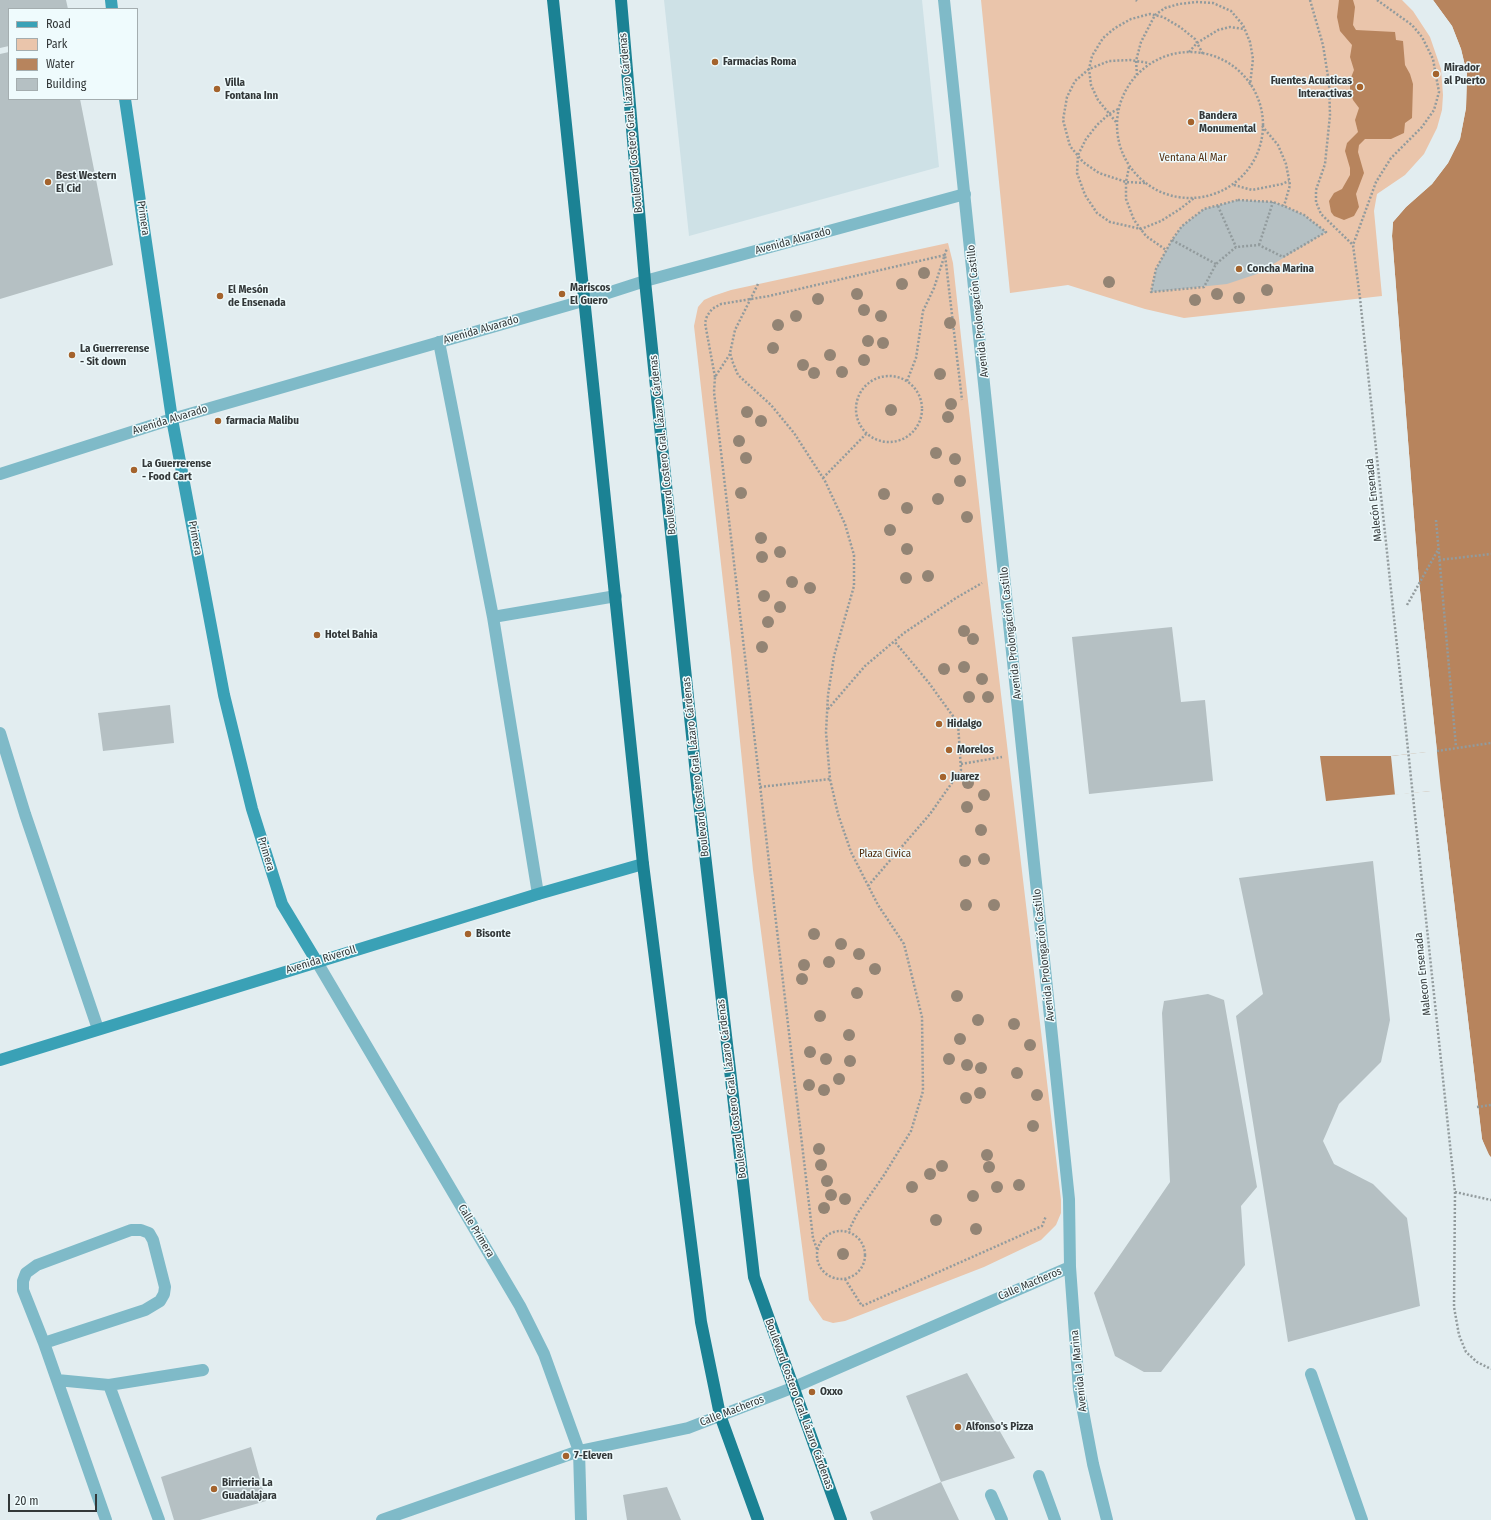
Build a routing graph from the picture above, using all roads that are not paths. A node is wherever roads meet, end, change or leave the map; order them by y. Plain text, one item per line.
1 (552, 0) edge
2 (621, 0) edge
3 (944, 0) edge
4 (125, 100) edge
5 (965, 194) junction
6 (645, 281) junction
7 (586, 300) junction
8 (439, 342) junction
9 (172, 419) junction
10 (0, 474) edge
11 (616, 596) junction
12 (493, 617) junction
13 (0, 734) edge
14 (643, 864) junction
15 (538, 894) junction
16 (317, 962) junction
17 (98, 1029) junction
18 (0, 1060) edge
19 (1070, 1267) junction
20 (44, 1343) junction
21 (203, 1370) dead end
22 (1311, 1374) dead end
23 (57, 1380) junction
24 (109, 1386) junction
25 (792, 1388) junction
26 (720, 1415) junction
27 (579, 1451) junction
28 (1039, 1476) dead end
29 (991, 1495) dead end
30 (106, 1520) edge
31 (159, 1520) edge
32 (382, 1520) edge
33 (582, 1520) edge
34 (758, 1520) edge
35 (841, 1520) edge
36 (1002, 1520) edge
37 (1055, 1520) edge
38 (1107, 1520) edge
39 (1362, 1520) edge

1 - 7 highway
2 - 6 highway, Boulevard Costero Gral. Lázaro Cárdenas
3 - 5 street, Avenida Prolongación Castillo
4 - 9 main road, Primera
5 - 6 street, Avenida Alvarado
5 - 19 street, Avenida Prolongación Castillo
6 - 7 street, Avenida Alvarado
6 - 25 highway, Boulevard Costero Gral. Lázaro Cárdenas
7 - 8 street, Avenida Alvarado
7 - 11 highway
8 - 9 street, Avenida Alvarado
8 - 12 street
9 - 10 street, Avenida Alvarado
9 - 16 main road, Primera
11 - 12 street
11 - 14 highway
12 - 15 street
13 - 17 street
14 - 15 main road, Avenida Riveroll
14 - 26 highway
15 - 16 main road, Avenida Riveroll
16 - 17 main road, Avenida Riveroll
16 - 27 street, Calle Primera
17 - 18 main road, Avenida Riveroll
19 - 25 street, Calle Macheros
19 - 38 street, Avenida La Marina
20 - 20 street
20 - 23 street
21 - 24 street
22 - 39 street
23 - 24 street
23 - 30 street
24 - 31 street
25 - 26 street, Calle Macheros
25 - 35 highway, Boulevard Costero Gral. Lázaro Cárdenas
26 - 27 street, Calle Macheros
26 - 34 highway
27 - 32 street, Calle Macheros
27 - 33 street, Calle Primera
28 - 37 street
29 - 36 street

